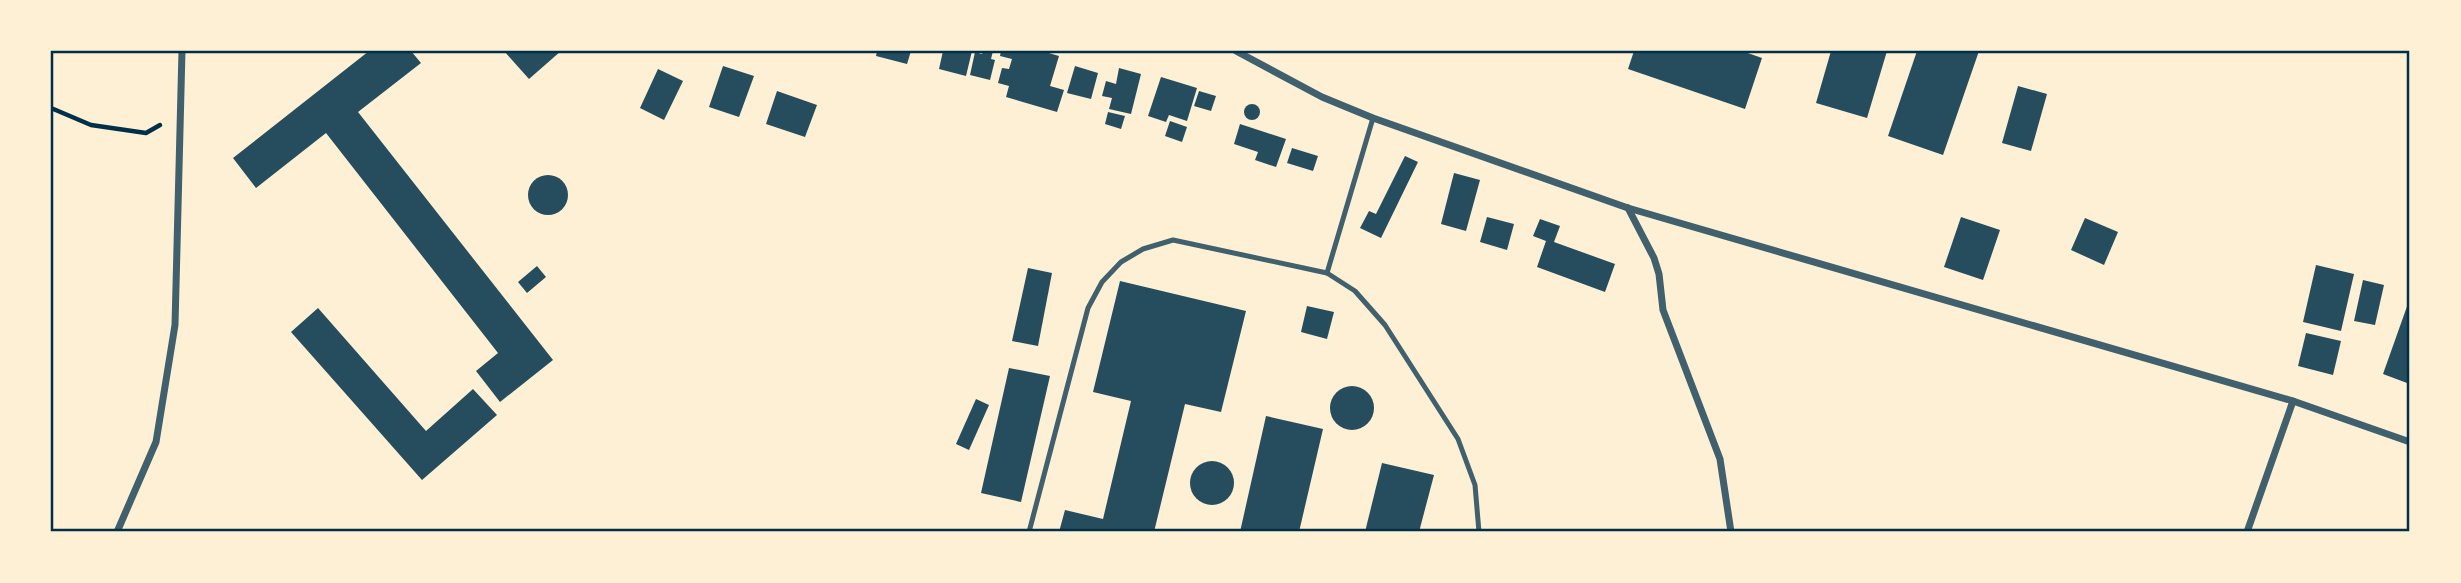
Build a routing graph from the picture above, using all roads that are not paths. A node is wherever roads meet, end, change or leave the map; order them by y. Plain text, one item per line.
1 (182, 51) edge
2 (1236, 51) edge
3 (1373, 118) junction
4 (1628, 208) junction
5 (1327, 273) junction
6 (2292, 401) junction
7 (2410, 442) edge
8 (117, 532) edge
9 (1029, 532) edge
10 (1479, 532) edge
11 (1731, 532) edge
12 (2248, 532) edge

1 - 8 street
2 - 3 street
3 - 4 street
3 - 5 lane
4 - 6 street
4 - 11 street
5 - 9 lane
5 - 10 lane
6 - 7 street
6 - 12 street

